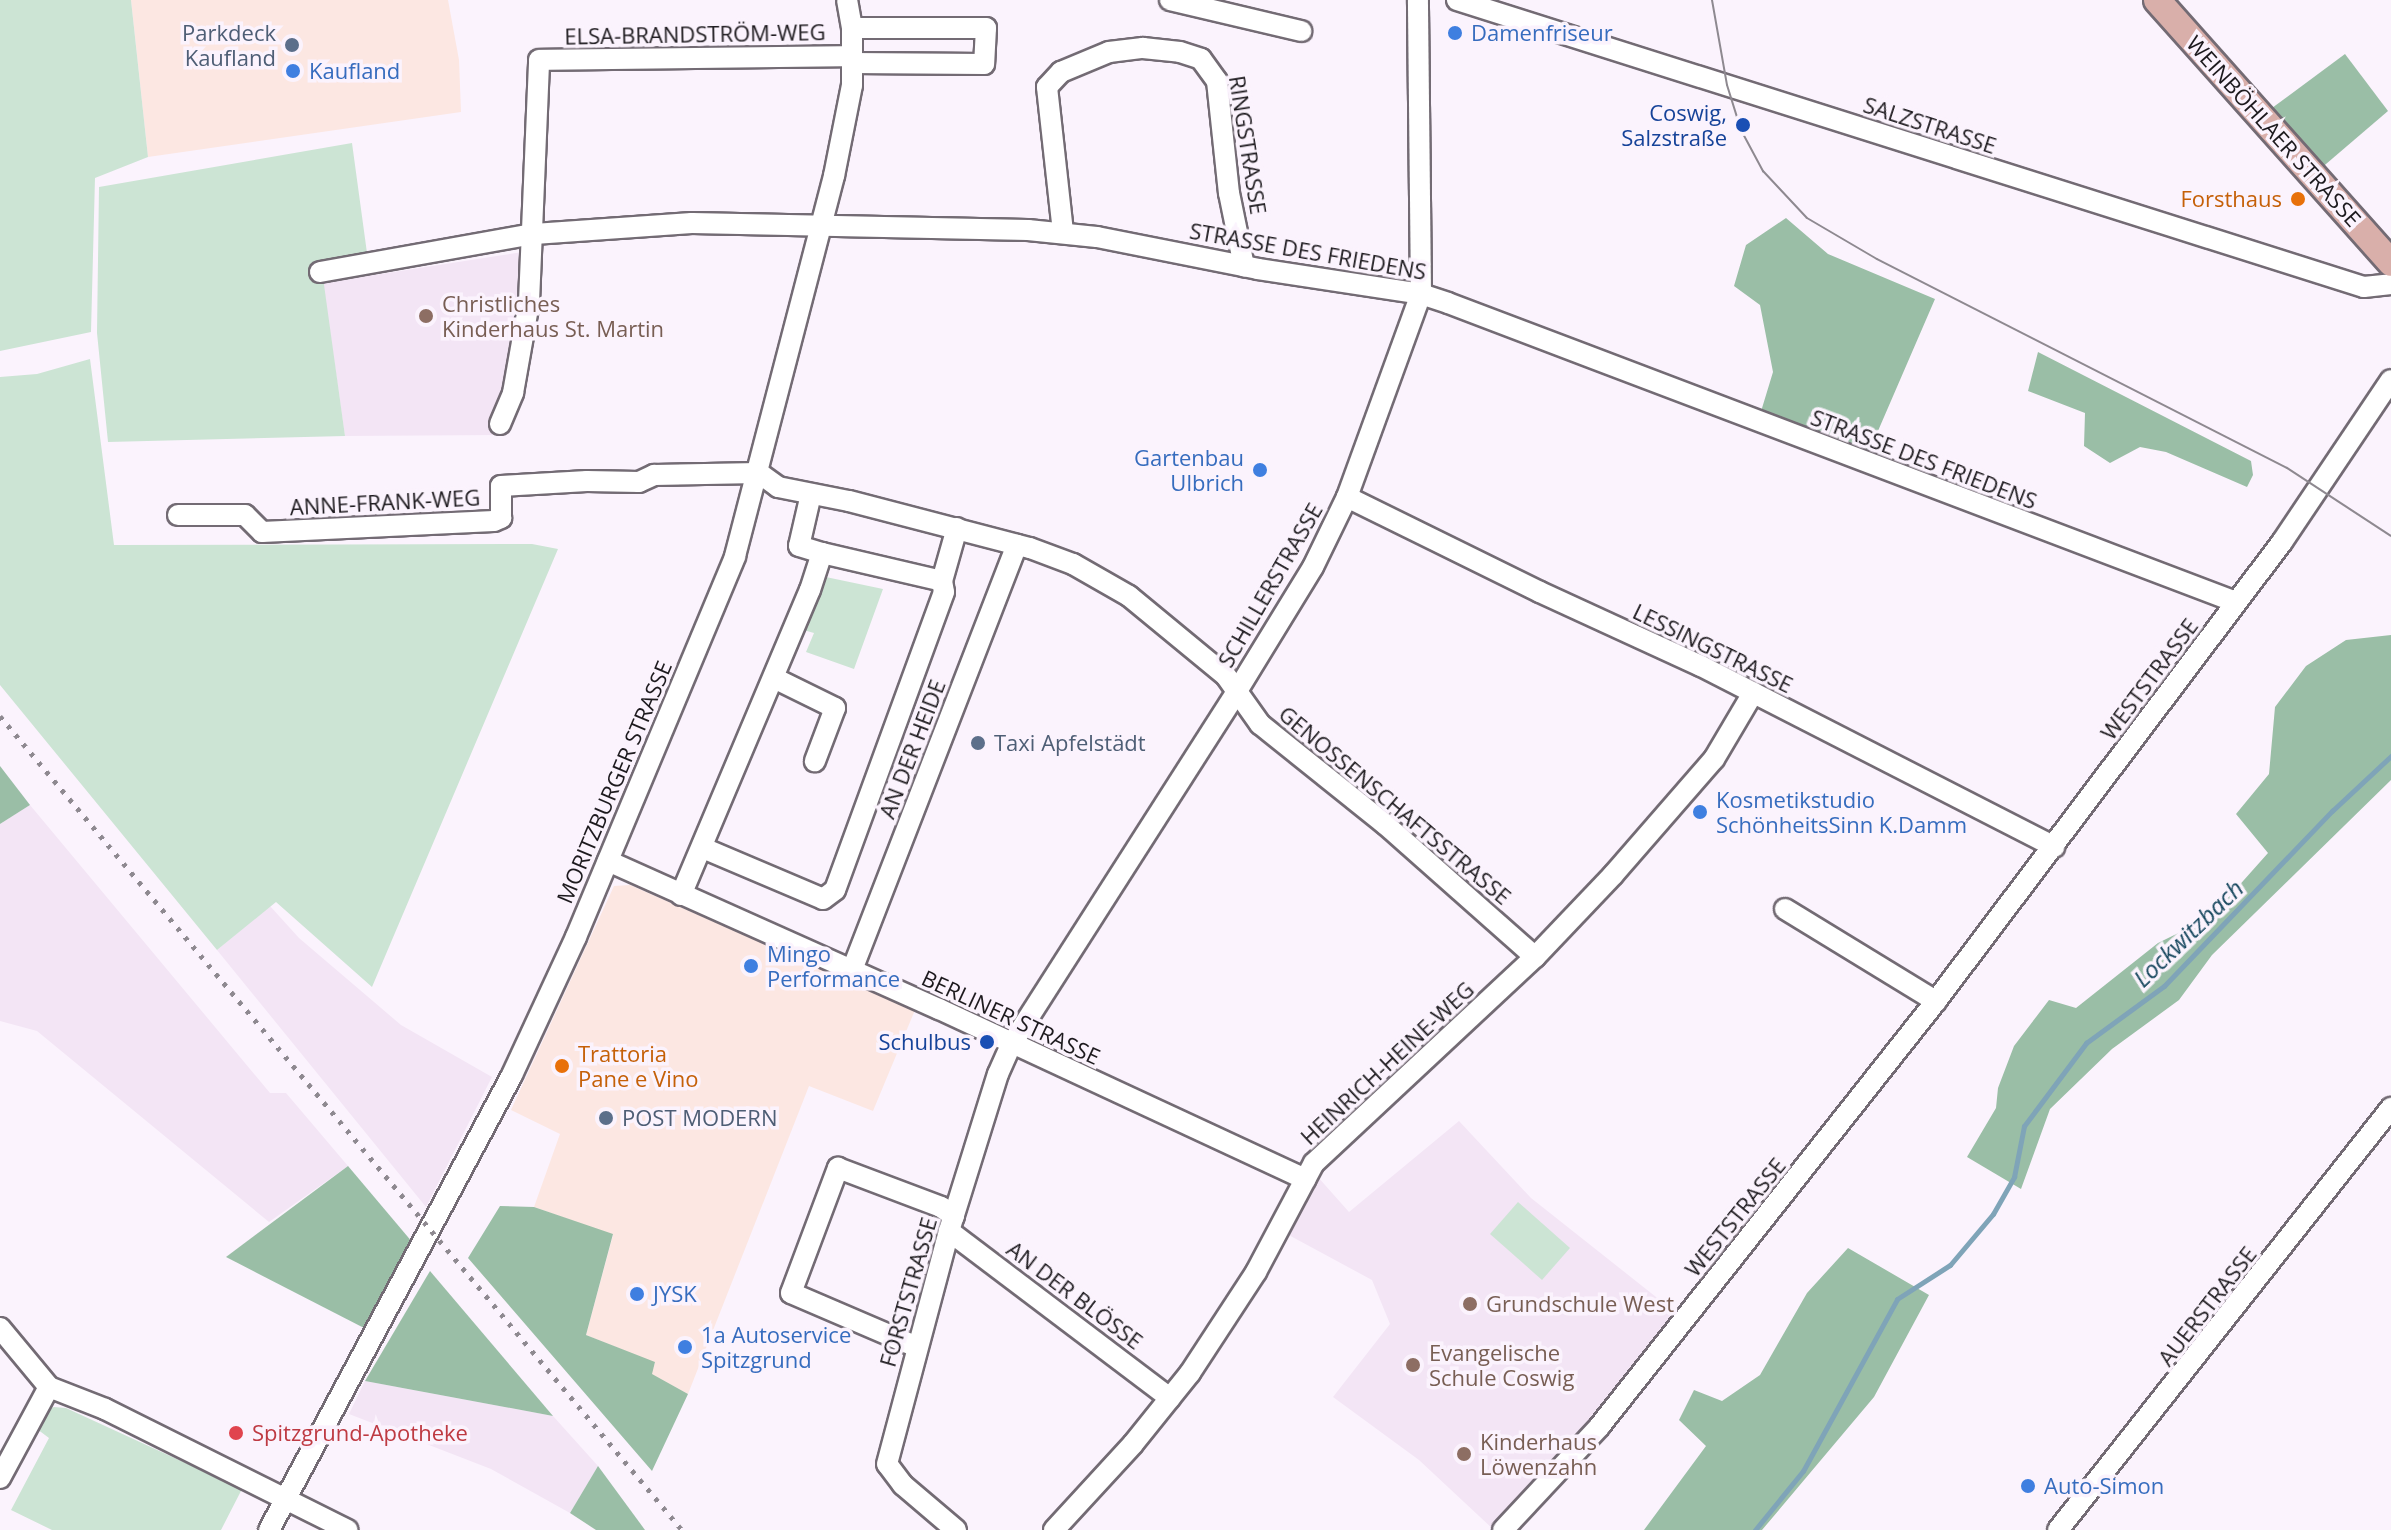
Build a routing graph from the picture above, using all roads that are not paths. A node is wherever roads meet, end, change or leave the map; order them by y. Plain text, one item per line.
1 (847, 0) edge
2 (1170, 0) edge
3 (1418, 0) edge
4 (1457, 0) edge
5 (2157, 0) edge
6 (852, 28) junction
7 (1301, 31) dead end
8 (852, 59) junction
9 (820, 223) junction
10 (1063, 232) junction
11 (534, 234) junction
12 (2391, 263) edge
13 (1244, 266) junction
14 (320, 272) dead end
15 (2391, 284) edge
16 (1421, 294) junction
17 (2391, 380) edge
18 (500, 424) dead end
19 (759, 473) junction
20 (811, 494) junction
21 (1347, 497) junction
22 (178, 515) dead end
23 (957, 528) junction
24 (1017, 545) junction
25 (822, 553) junction
26 (942, 581) junction
27 (2236, 602) junction
28 (774, 678) junction
29 (1237, 691) junction
30 (1753, 693) junction
31 (815, 761) dead end
32 (2054, 847) junction
33 (703, 848) junction
34 (608, 861) junction
35 (681, 895) junction
36 (1785, 909) dead end
37 (1535, 957) junction
38 (852, 970) junction
39 (1936, 1001) junction
40 (1011, 1045) junction
41 (2391, 1108) edge
42 (1305, 1179) junction
43 (952, 1224) junction
44 (0, 1328) edge
45 (917, 1347) junction
46 (49, 1387) junction
47 (1170, 1398) junction
48 (0, 1478) edge
49 (284, 1501) junction
50 (269, 1530) edge
51 (348, 1530) edge
52 (956, 1530) edge
53 (1054, 1530) edge
54 (1503, 1530) edge
55 (2058, 1530) edge

1 - 6 street, MORITZBURGER STRASSE
2 - 7 street
3 - 16 street, SCHILLERSTRASSE
4 - 15 street, SALZSTRASSE
5 - 12 main road, WEINBÖHLAER STRASSE
6 - 8 street, MORITZBURGER STRASSE
6 - 8 street, ELSA-BRANDSTRÖM-WEG
8 - 9 street, MORITZBURGER STRASSE
8 - 11 street, ELSA-BRANDSTRÖM-WEG
9 - 10 street, STRASSE DES FRIEDENS
9 - 11 street, STRASSE DES FRIEDENS
9 - 19 street, MORITZBURGER STRASSE
10 - 13 street, STRASSE DES FRIEDENS
10 - 13 street, RINGSTRASSE
11 - 14 street, STRASSE DES FRIEDENS
11 - 18 street
13 - 16 street, STRASSE DES FRIEDENS
16 - 21 street, SCHILLERSTRASSE
16 - 27 street, STRASSE DES FRIEDENS
17 - 27 street, WESTSTRASSE
19 - 20 street, GENOSSENSCHAFTSSTRASSE
19 - 22 street, ANNE-FRANK-WEG
19 - 34 street, MORITZBURGER STRASSE
20 - 23 street, GENOSSENSCHAFTSSTRASSE
20 - 25 street
21 - 29 street, SCHILLERSTRASSE
21 - 30 street, LESSINGSTRASSE
23 - 24 street, GENOSSENSCHAFTSSTRASSE
23 - 26 street
24 - 29 street, GENOSSENSCHAFTSSTRASSE
24 - 38 street, AN DER HEIDE
25 - 26 street
25 - 28 street
26 - 33 street
27 - 32 street, WESTSTRASSE
28 - 31 street
28 - 33 street
29 - 37 street, GENOSSENSCHAFTSSTRASSE
29 - 40 street, SCHILLERSTRASSE
30 - 32 street, LESSINGSTRASSE
30 - 37 street, HEINRICH-HEINE-WEG
32 - 39 street, WESTSTRASSE
33 - 35 street
34 - 35 street, BERLINER STRASSE
34 - 49 street, MORITZBURGER STRASSE
35 - 38 street, BERLINER STRASSE
36 - 39 street
37 - 42 street, HEINRICH-HEINE-WEG
38 - 40 street, BERLINER STRASSE
39 - 54 street, WESTSTRASSE
40 - 42 street, BERLINER STRASSE
40 - 43 street, FORSTSTRASSE
41 - 55 street, AUERSTRASSE
42 - 47 street, HEINRICH-HEINE-WEG
43 - 45 street, FORSTSTRASSE
43 - 45 street, AN DER BLÖSSE
43 - 47 street, AN DER BLÖSSE
44 - 46 street
45 - 52 street, FORSTSTRASSE
46 - 48 street
46 - 49 street
47 - 53 street, HEINRICH-HEINE-WEG
49 - 50 street, MORITZBURGER STRASSE
49 - 51 street

